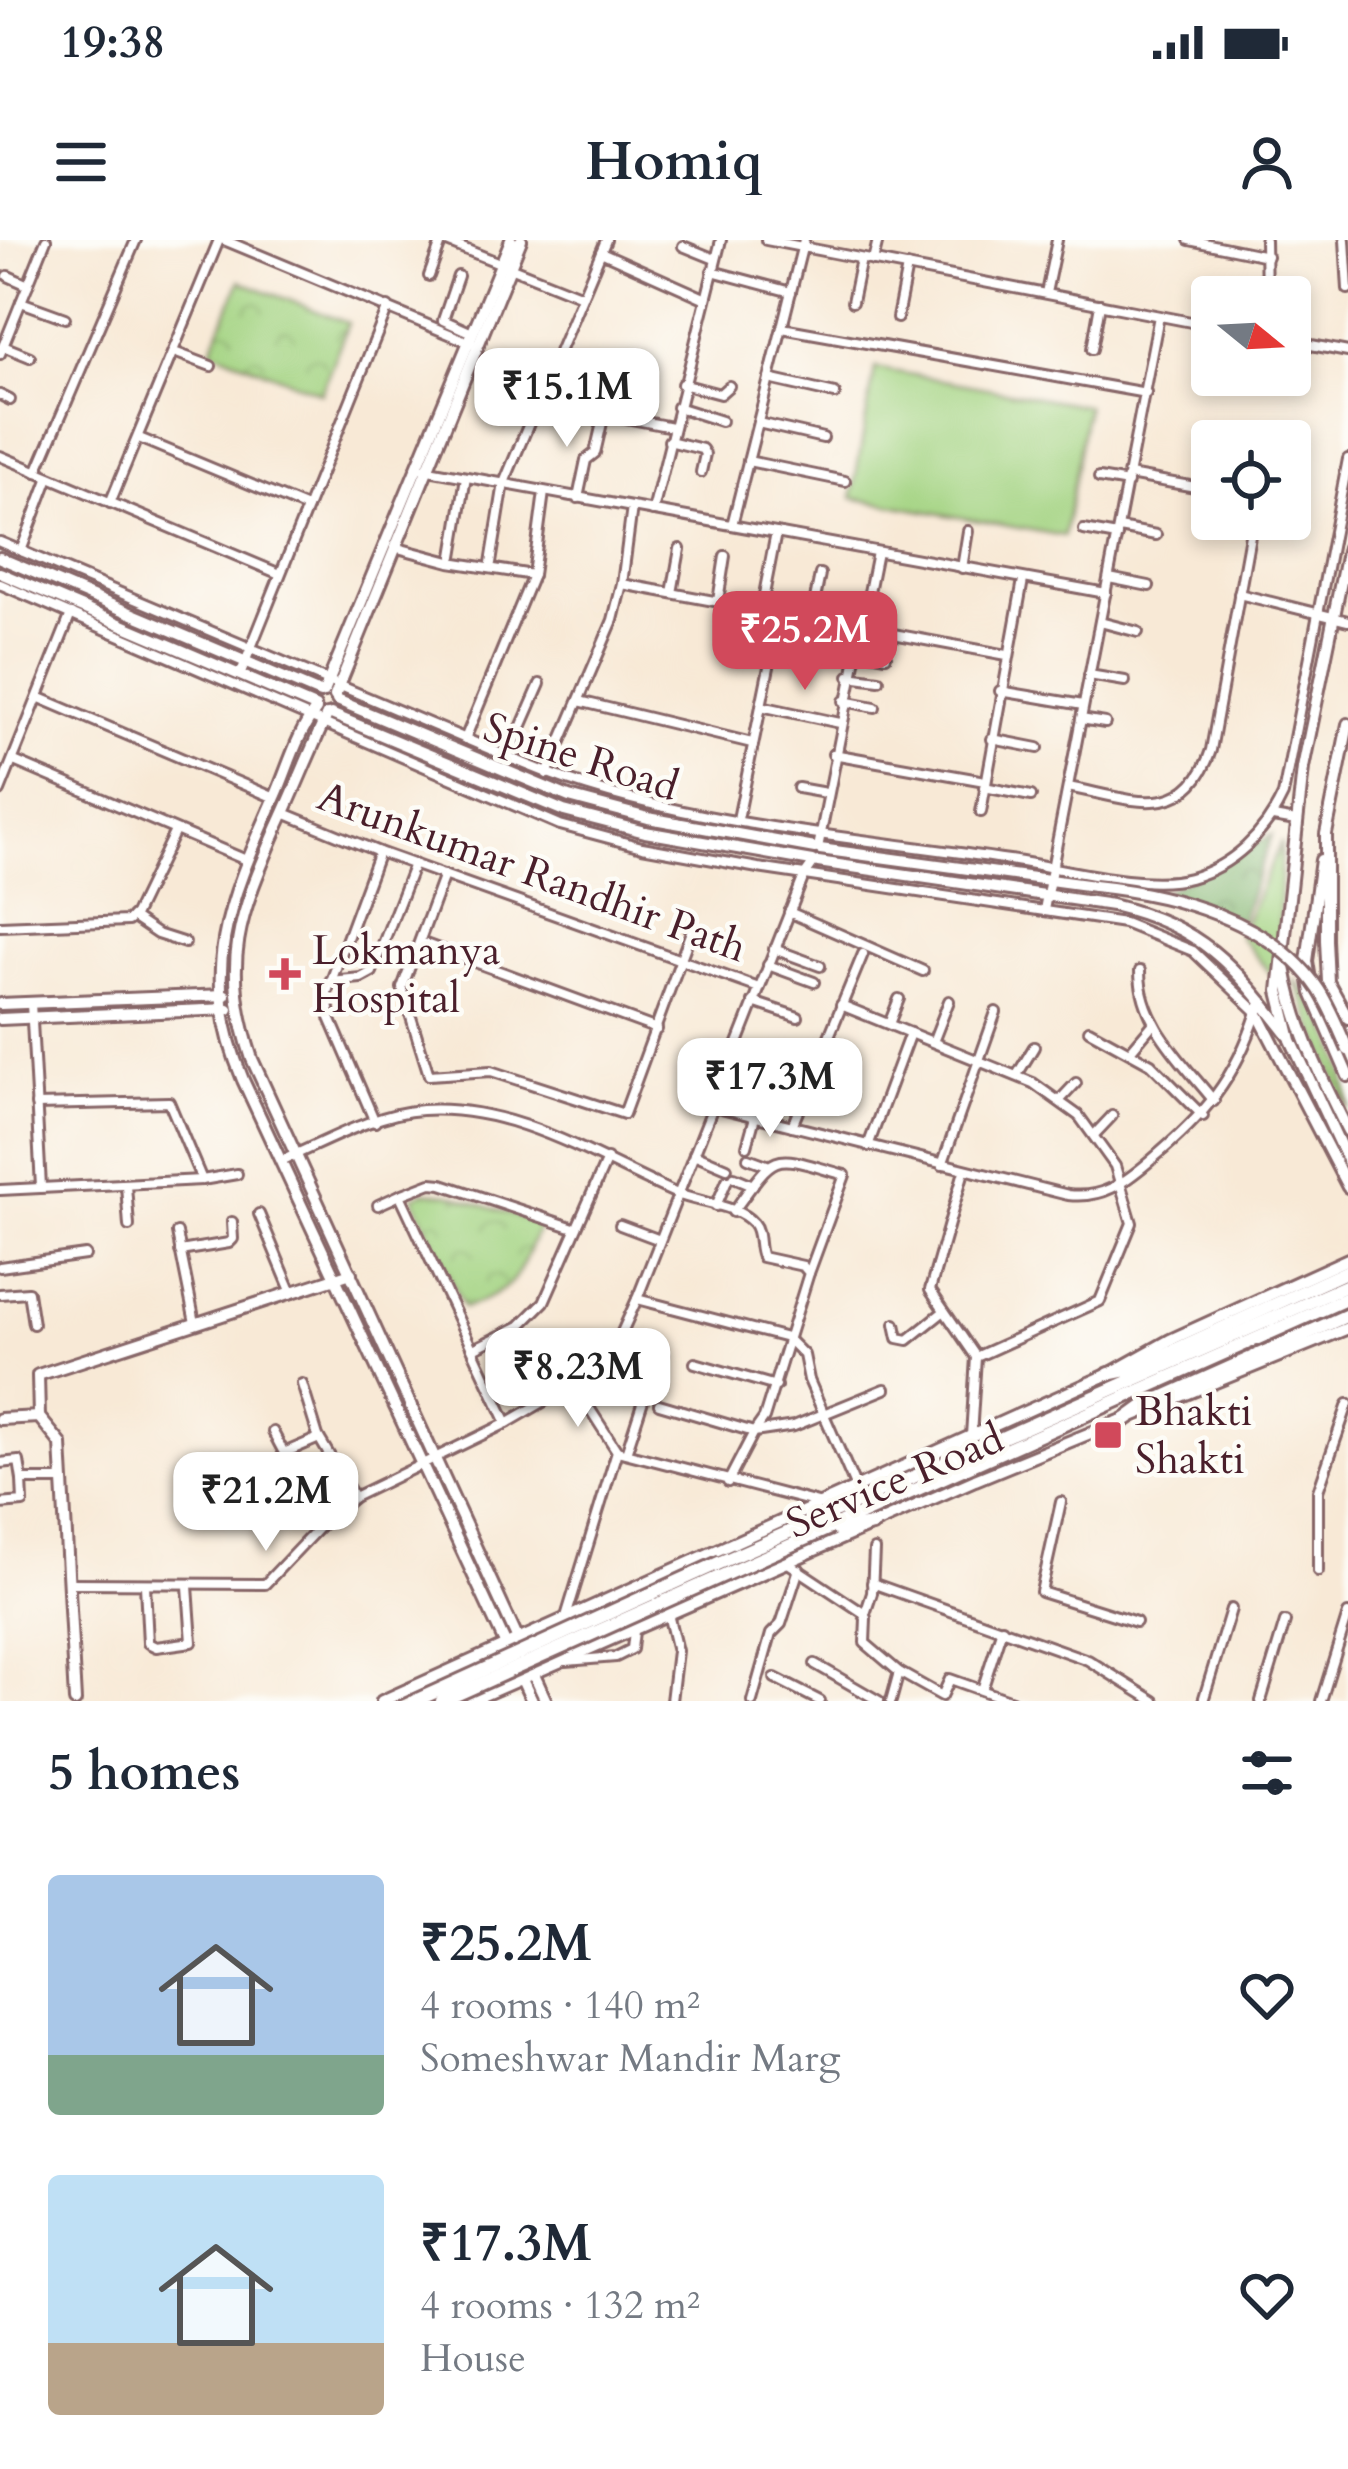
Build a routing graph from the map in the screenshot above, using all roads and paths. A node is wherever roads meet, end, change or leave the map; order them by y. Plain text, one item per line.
1 (46, 240) edge
2 (136, 240) edge
3 (222, 240) edge
4 (442, 240) edge
5 (511, 240) edge
6 (521, 240) edge
7 (606, 240) edge
8 (721, 240) edge
9 (766, 240) edge
10 (878, 240) edge
11 (1057, 240) edge
12 (1189, 240) edge
13 (1265, 240) edge
14 (1346, 240) edge
15 (803, 244) edge
16 (682, 246) dead end
17 (601, 251) junction
18 (1267, 256) junction
19 (860, 259) junction
20 (715, 260) junction
21 (873, 261) junction
22 (505, 266) junction
23 (907, 267) junction
24 (712, 271) junction
25 (8, 276) dead end
26 (429, 276) dead end
27 (458, 276) dead end
28 (1267, 276) edge
29 (28, 285) junction
30 (1348, 289) edge
31 (791, 292) junction
32 (1046, 293) junction
33 (582, 296) junction
34 (704, 298) junction
35 (21, 302) junction
36 (852, 302) dead end
37 (1100, 304) junction
38 (388, 307) junction
39 (1159, 316) junction
40 (64, 318) dead end
41 (897, 318) dead end
42 (1191, 322) edge
43 (0, 323) edge
44 (11, 328) junction
45 (782, 328) junction
46 (473, 340) junction
47 (1311, 345) edge
48 (1091, 349) dead end
49 (2, 350) edge
50 (174, 352) junction
51 (1348, 352) edge
52 (30, 357) dead end
53 (212, 366) dead end
54 (769, 380) junction
55 (682, 385) junction
56 (729, 386) dead end
57 (1145, 393) junction
58 (835, 394) dead end
59 (0, 395) edge
60 (10, 400) dead end
61 (538, 401) junction
62 (677, 407) junction
63 (604, 414) junction
64 (721, 421) dead end
65 (758, 423) junction
66 (672, 427) junction
67 (139, 438) junction
68 (823, 438) dead end
69 (669, 441) junction
70 (0, 456) edge
71 (1348, 460) edge
72 (748, 461) junction
73 (421, 469) junction
74 (38, 472) junction
75 (701, 472) dead end
76 (466, 476) junction
77 (49, 477) junction
78 (1099, 478) dead end
79 (1128, 479) junction
80 (845, 481) dead end
81 (504, 483) junction
82 (1191, 487) edge
83 (544, 492) junction
84 (578, 497) junction
85 (110, 502) junction
86 (632, 507) junction
87 (307, 508) junction
88 (653, 511) junction
89 (732, 525) junction
90 (1084, 530) dead end
91 (968, 531) dead end
92 (1118, 532) junction
93 (776, 533) junction
94 (1156, 535) dead end
95 (1249, 540) edge
96 (0, 542) edge
97 (394, 547) junction
98 (1348, 547) edge
99 (680, 548) dead end
100 (21, 551) junction
101 (877, 552) junction
102 (453, 556) dead end
103 (725, 556) dead end
104 (0, 558) edge
105 (491, 562) dead end
106 (962, 568) junction
107 (0, 573) edge
108 (280, 574) junction
109 (533, 574) junction
110 (820, 574) dead end
111 (1109, 578) junction
112 (1023, 580) junction
113 (0, 584) edge
114 (622, 584) junction
115 (1149, 586) dead end
116 (672, 593) junction
117 (1106, 593) junction
118 (1239, 594) junction
119 (718, 601) junction
120 (73, 609) junction
121 (761, 610) junction
122 (780, 613) junction
123 (1319, 615) junction
124 (1334, 618) junction
125 (811, 619) junction
126 (1348, 621) edge
127 (1100, 622) junction
128 (859, 627) junction
129 (1138, 632) dead end
130 (251, 648) junction
131 (854, 650) junction
132 (886, 656) dead end
133 (1007, 656) junction
134 (246, 662) junction
135 (240, 675) junction
136 (1089, 675) junction
137 (849, 676) junction
138 (879, 680) dead end
139 (1126, 681) dead end
140 (540, 684) dead end
141 (330, 691) junction
142 (1000, 691) junction
143 (40, 698) junction
144 (578, 701) junction
145 (844, 701) junction
146 (1083, 705) junction
147 (761, 706) junction
148 (875, 707) dead end
149 (320, 715) junction
150 (1081, 719) junction
151 (840, 723) junction
152 (1105, 723) dead end
153 (1348, 724) edge
154 (465, 739) junction
155 (992, 739) junction
156 (752, 743) junction
157 (1037, 748) dead end
158 (833, 754) junction
159 (508, 757) junction
160 (14, 761) junction
161 (547, 774) junction
162 (985, 784) junction
163 (1067, 786) junction
164 (797, 788) dead end
165 (0, 791) edge
166 (826, 793) junction
167 (1031, 796) dead end
168 (274, 798) junction
169 (981, 812) dead end
170 (284, 813) junction
171 (1273, 817) junction
172 (738, 819) junction
173 (1296, 821) junction
174 (175, 831) junction
175 (819, 833) junction
176 (1326, 833) junction
177 (379, 852) junction
178 (816, 855) junction
179 (246, 860) junction
180 (414, 864) junction
181 (1052, 866) junction
182 (444, 875) junction
183 (803, 876) junction
184 (1048, 888) junction
185 (1043, 910) junction
186 (789, 912) junction
187 (132, 917) junction
188 (0, 926) edge
189 (692, 929) dead end
190 (420, 942) junction
191 (185, 943) dead end
192 (774, 949) junction
193 (862, 954) dead end
194 (1283, 957) junction
195 (682, 962) junction
196 (768, 965) junction
197 (820, 965) dead end
198 (923, 971) dead end
199 (1139, 971) dead end
200 (330, 981) junction
201 (814, 982) dead end
202 (758, 988) junction
203 (236, 994) junction
204 (222, 995) junction
205 (899, 999) dead end
206 (949, 1001) dead end
207 (753, 1002) junction
208 (31, 1003) junction
209 (0, 1004) edge
210 (842, 1006) junction
211 (1260, 1007) junction
212 (223, 1009) junction
213 (238, 1009) junction
214 (996, 1012) dead end
215 (32, 1017) junction
216 (798, 1017) dead end
217 (1348, 1018) edge
218 (0, 1019) edge
219 (889, 1024) junction
220 (1153, 1024) junction
221 (657, 1029) junction
222 (1089, 1030) dead end
223 (910, 1033) junction
224 (1292, 1040) junction
225 (933, 1042) junction
226 (1034, 1047) dead end
227 (1348, 1050) edge
228 (1131, 1051) junction
229 (980, 1059) junction
230 (1017, 1075) junction
231 (1348, 1076) edge
232 (1076, 1083) dead end
233 (1060, 1100) junction
234 (1214, 1101) junction
235 (36, 1106) junction
236 (712, 1106) junction
237 (1112, 1116) dead end
238 (1202, 1116) junction
239 (755, 1117) junction
240 (375, 1122) junction
241 (792, 1126) junction
242 (1348, 1131) edge
243 (1094, 1135) junction
244 (747, 1146) dead end
245 (868, 1146) junction
246 (694, 1154) junction
247 (296, 1155) junction
248 (748, 1158) dead end
249 (607, 1159) junction
250 (283, 1160) junction
251 (1348, 1162) edge
252 (767, 1165) junction
253 (942, 1165) junction
254 (727, 1168) dead end
255 (964, 1171) junction
256 (237, 1174) dead end
257 (202, 1180) junction
258 (1122, 1184) junction
259 (126, 1185) junction
260 (752, 1185) junction
261 (41, 1187) junction
262 (1348, 1187) edge
263 (0, 1190) edge
264 (400, 1195) junction
265 (678, 1195) junction
266 (378, 1205) dead end
267 (716, 1206) junction
268 (733, 1212) junction
269 (259, 1214) dead end
270 (232, 1222) dead end
271 (620, 1225) dead end
272 (128, 1226) dead end
273 (574, 1228) junction
274 (177, 1233) dead end
275 (660, 1240) junction
276 (180, 1251) junction
277 (85, 1255) dead end
278 (1348, 1259) edge
279 (0, 1267) edge
280 (1348, 1271) edge
281 (808, 1273) junction
282 (351, 1274) junction
283 (337, 1278) junction
284 (1348, 1285) edge
285 (292, 1293) junction
286 (0, 1294) edge
287 (1348, 1298) edge
288 (637, 1299) junction
289 (943, 1312) junction
290 (1348, 1315) edge
291 (195, 1323) junction
292 (33, 1324) dead end
293 (895, 1324) dead end
294 (1348, 1328) edge
295 (787, 1338) junction
296 (618, 1341) junction
297 (473, 1349) junction
298 (664, 1355) dead end
299 (976, 1357) junction
300 (607, 1358) junction
301 (694, 1364) dead end
302 (1109, 1374) junction
303 (302, 1384) dead end
304 (575, 1386) junction
305 (776, 1386) junction
306 (885, 1389) dead end
307 (658, 1404) dead end
308 (1348, 1404) edge
309 (824, 1415) junction
310 (39, 1418) junction
311 (0, 1419) edge
312 (1122, 1422) junction
313 (507, 1423) junction
314 (273, 1432) dead end
315 (754, 1432) junction
316 (971, 1436) junction
317 (320, 1438) junction
318 (621, 1452) junction
319 (284, 1453) junction
320 (435, 1457) junction
321 (0, 1463) edge
322 (423, 1463) junction
323 (293, 1474) dead end
324 (22, 1480) junction
325 (63, 1480) junction
326 (728, 1482) junction
327 (354, 1497) junction
328 (1061, 1502) dead end
329 (0, 1504) edge
330 (821, 1504) junction
331 (866, 1506) junction
332 (819, 1526) junction
333 (467, 1545) junction
334 (874, 1550) dead end
335 (793, 1566) junction
336 (723, 1568) junction
337 (1318, 1571) dead end
338 (872, 1582) junction
339 (69, 1583) junction
340 (145, 1585) junction
341 (188, 1586) junction
342 (1231, 1609) dead end
343 (668, 1614) junction
344 (1348, 1614) edge
345 (865, 1615) junction
346 (566, 1617) junction
347 (1136, 1622) dead end
348 (1285, 1622) dead end
349 (1001, 1628) junction
350 (520, 1639) junction
351 (506, 1646) junction
352 (815, 1664) dead end
353 (534, 1672) junction
354 (899, 1672) junction
355 (521, 1678) junction
356 (775, 1678) dead end
357 (798, 1690) junction
358 (982, 1690) junction
359 (75, 1701) edge
360 (382, 1701) edge
361 (415, 1701) edge
362 (442, 1701) edge
363 (470, 1701) edge
364 (532, 1701) edge
365 (546, 1701) edge
366 (671, 1701) edge
367 (752, 1701) edge
368 (795, 1701) edge
369 (820, 1701) edge
370 (879, 1701) edge
371 (891, 1701) edge
372 (1012, 1701) edge
373 (1154, 1701) edge
374 (1203, 1701) edge
375 (1262, 1701) edge
376 (1321, 1701) edge

1 - 29 street
2 - 74 street
3 - 38 street
3 - 50 street
4 - 22 street
4 - 26 street
5 - 22 main road
6 - 22 main road
7 - 17 street
8 - 20 street
9 - 15 street
10 - 21 street
11 - 32 street
12 - 18 street
13 - 18 street
14 - 30 street
15 - 19 street
15 - 31 street
16 - 20 street
17 - 33 street
17 - 34 street
18 - 28 street
19 - 21 street
19 - 36 street
20 - 24 street
21 - 23 street
22 - 33 street
22 - 46 main road
23 - 32 street
23 - 41 street
24 - 31 street
24 - 34 street
25 - 29 street
27 - 46 street
29 - 35 street
31 - 45 street
32 - 37 street
33 - 61 street
34 - 55 street
35 - 40 street
35 - 44 street
37 - 39 street
37 - 48 street
38 - 46 street
38 - 87 street
39 - 42 street
39 - 57 street
43 - 44 street
44 - 49 street
45 - 54 street
45 - 57 street
46 - 73 main road
47 - 51 street
49 - 52 street
50 - 53 street
50 - 67 street
54 - 58 street
54 - 65 street
55 - 56 street
55 - 62 street
57 - 79 street
59 - 60 street
61 - 63 street
61 - 81 street
62 - 64 street
62 - 66 street
63 - 66 street
63 - 84 street
65 - 68 street
65 - 72 street
66 - 69 street
67 - 85 street
67 - 87 street
69 - 75 street
69 - 88 street
70 - 74 street
71 - 123 street
72 - 80 street
72 - 89 street
73 - 76 street
73 - 97 main road
73 - 141 main road
74 - 77 street
76 - 81 street
76 - 102 street
77 - 85 street
77 - 100 street
78 - 79 street
79 - 82 street
79 - 92 street
81 - 83 street
81 - 105 street
83 - 84 street
83 - 109 street
84 - 86 street
85 - 108 street
86 - 88 street
86 - 114 street
87 - 108 street
88 - 89 street
89 - 93 street
90 - 92 street
91 - 106 street
92 - 94 street
92 - 111 street
93 - 101 street
93 - 121 street
95 - 118 street
96 - 100 street
97 - 109 street
97 - 141 main road
98 - 124 main road
99 - 116 street
100 - 130 street
101 - 106 street
101 - 128 street
103 - 119 street
104 - 134 main road, Spine Road
106 - 112 street
107 - 120 main road
108 - 130 street
109 - 154 street
110 - 125 street
111 - 115 street
111 - 117 street
112 - 117 street
112 - 133 street
113 - 120 street
114 - 116 street
114 - 144 street
116 - 119 street
117 - 127 street
118 - 123 street
118 - 163 street
119 - 121 street
120 - 135 main road
120 - 143 street
120 - 149 street
121 - 122 street
122 - 125 street
122 - 147 street
123 - 124 street
123 - 171 street
124 - 126 street
124 - 173 main road
125 - 128 street
127 - 129 street
127 - 136 street
128 - 131 street
128 - 133 street
130 - 134 street
130 - 141 street
131 - 132 street
131 - 137 street
133 - 142 street
134 - 135 street
134 - 141 main road, Spine Road
135 - 149 main road
136 - 139 street
136 - 146 street
137 - 138 street
137 - 145 street
140 - 159 street
141 - 149 main road
141 - 149 main road
141 - 154 street
141 - 178 main road, Spine Road
142 - 146 street
142 - 155 street
143 - 160 street
143 - 168 street
144 - 156 street
144 - 161 street
145 - 148 street
145 - 151 street
146 - 150 street
147 - 151 street
147 - 156 street
149 - 168 main road
149 - 170 main road
149 - 178 main road
149 - 183 street
150 - 152 street
150 - 163 street
151 - 158 street
153 - 176 main road
154 - 159 street
155 - 157 street
155 - 162 street
156 - 172 street
158 - 162 street
158 - 166 street
159 - 161 street
160 - 165 street
160 - 174 street
161 - 172 street
162 - 167 street
162 - 169 street
163 - 181 street
164 - 166 street
166 - 175 street
168 - 179 main road
170 - 177 street, Arunkumar Randhir Path
170 - 203 main road
171 - 173 street
171 - 181 street
172 - 175 street
173 - 194 main road
174 - 179 street
174 - 187 street
175 - 178 street
175 - 181 street
176 - 217 main road
176 - 231 main road
177 - 180 street, Arunkumar Randhir Path
177 - 200 street
178 - 183 street
178 - 184 main road
179 - 204 main road
180 - 182 street, Arunkumar Randhir Path
180 - 200 street
181 - 184 street
182 - 190 street
182 - 195 street, Arunkumar Randhir Path
183 - 185 street
183 - 186 street
184 - 185 street
184 - 211 main road
184 - 227 main road, bridge
185 - 211 street
186 - 192 street
186 - 198 street
187 - 188 street
187 - 191 street
189 - 195 street
190 - 221 street
190 - 221 street
192 - 196 street
192 - 197 street
193 - 210 street
194 - 224 main road
194 - 242 main road
195 - 202 street, Arunkumar Randhir Path
195 - 221 street
196 - 201 street
196 - 202 street
199 - 220 street
200 - 240 street
202 - 207 street
203 - 204 main road
203 - 213 main road
204 - 208 main road
204 - 212 main road
205 - 219 street
206 - 225 street
207 - 216 street
207 - 236 street
208 - 209 main road
208 - 215 street
210 - 219 street
210 - 241 street
211 - 224 main road
211 - 234 street
211 - 262 main road
212 - 213 main road
212 - 215 main road
212 - 250 main road
213 - 247 main road
214 - 229 street
215 - 218 main road
215 - 235 street
219 - 223 street
220 - 228 street
220 - 234 street
222 - 228 street
223 - 225 street
223 - 245 street
224 - 251 main road
225 - 229 street
226 - 230 street
228 - 238 street
229 - 230 street
229 - 253 street
230 - 233 street
232 - 233 street
233 - 243 street
234 - 238 street
235 - 257 street
235 - 261 street
236 - 239 street
236 - 246 street
237 - 243 street
238 - 258 street
239 - 241 street
239 - 244 street
240 - 247 street
240 - 249 street
241 - 245 street
243 - 258 street
245 - 253 street
246 - 254 street
246 - 265 street
247 - 250 street
247 - 282 main road
248 - 252 street
249 - 265 street
249 - 273 street
250 - 283 main road
252 - 260 street
252 - 281 street
253 - 255 street
255 - 258 street
255 - 289 street
256 - 257 street
257 - 259 street
258 - 299 street
259 - 261 street
259 - 272 street
260 - 267 street
260 - 268 street
261 - 263 street
264 - 266 street
264 - 273 street
264 - 297 street
265 - 267 street
265 - 275 street
267 - 268 street
268 - 281 street
269 - 285 street
270 - 276 street
271 - 275 street
273 - 297 street
274 - 276 street
275 - 288 street
276 - 291 street
277 - 279 street
278 - 302 main road
280 - 302 highway
281 - 295 street
282 - 283 main road
282 - 320 main road
283 - 285 main road
283 - 322 main road
284 - 331 highway
285 - 291 main road
286 - 292 street
287 - 331 highway
288 - 295 street
288 - 296 street
289 - 293 street
289 - 299 street
290 - 312 highway
291 - 310 main road
294 - 312 main road, Service Road
295 - 305 street
295 - 309 street
296 - 298 street
296 - 300 street
297 - 313 street
299 - 316 street
300 - 304 street
300 - 318 street
301 - 305 street
302 - 316 main road
303 - 317 street
304 - 313 street
304 - 318 street
305 - 315 street
306 - 309 street
307 - 315 street
308 - 337 street
309 - 315 street
309 - 331 street
310 - 311 main road
310 - 325 main road
312 - 331 main road, Service Road
313 - 320 street
314 - 319 street
315 - 326 street
316 - 331 main road
317 - 319 street
317 - 327 street
318 - 326 street
318 - 346 street
319 - 323 street
320 - 322 street
320 - 333 main road
321 - 324 street
322 - 327 street
322 - 333 main road
324 - 325 street
324 - 329 street
325 - 339 main road
326 - 330 street
327 - 341 street
328 - 347 street
330 - 331 main road
330 - 346 main road
331 - 332 highway
331 - 332 highway
331 - 335 main road, Service Road
332 - 336 highway
333 - 350 main road
333 - 351 main road
334 - 338 street
335 - 343 main road, Service Road
335 - 345 street
335 - 367 street
336 - 361 highway, bridge
336 - 362 highway, bridge
338 - 345 street
338 - 349 street
339 - 340 street
339 - 359 main road
340 - 341 street
340 - 341 street
342 - 374 street
343 - 353 main road, Service Road
343 - 366 street
344 - 376 street
345 - 354 street
346 - 350 main road
348 - 375 street
349 - 358 street
349 - 373 street
350 - 351 main road
350 - 353 main road
351 - 355 main road
351 - 360 main road
352 - 370 street
353 - 355 main road, Service Road
353 - 365 main road
354 - 358 street
354 - 371 street
355 - 363 main road, Service Road
355 - 364 main road
356 - 357 street
357 - 368 street
357 - 369 street
358 - 372 street

